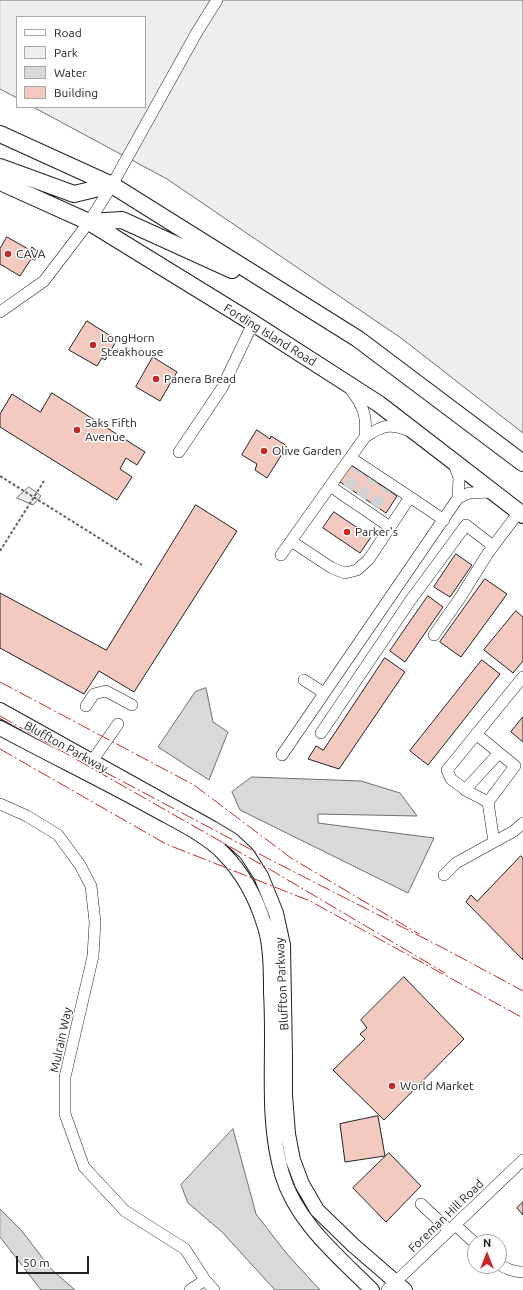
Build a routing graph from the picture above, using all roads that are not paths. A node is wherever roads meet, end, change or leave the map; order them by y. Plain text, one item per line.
1 (217, 0) edge
2 (0, 134) edge
3 (0, 167) edge
4 (0, 182) edge
5 (112, 185) junction
6 (89, 222) junction
7 (290, 296) junction
8 (0, 312) edge
9 (253, 323) junction
10 (344, 382) junction
11 (418, 435) junction
12 (366, 437) junction
13 (179, 452) dead end
14 (350, 458) junction
15 (453, 461) junction
16 (523, 463) edge
17 (330, 486) junction
18 (492, 492) junction
19 (410, 497) junction
20 (458, 498) junction
21 (521, 514) edge
22 (444, 520) junction
23 (390, 527) junction
24 (291, 541) junction
25 (493, 546) junction
26 (281, 555) dead end
27 (434, 636) dead end
28 (523, 677) edge
29 (304, 680) dead end
30 (324, 693) junction
31 (132, 705) dead end
32 (86, 706) dead end
33 (0, 710) edge
34 (118, 724) dead end
35 (0, 728) edge
36 (321, 733) dead end
37 (476, 734) junction
38 (499, 753) junction
39 (282, 755) dead end
40 (92, 761) junction
41 (465, 790) junction
42 (488, 802) junction
43 (0, 804) edge
44 (523, 822) edge
45 (494, 842) junction
46 (444, 875) dead end
47 (523, 1160) edge
48 (421, 1204) dead end
49 (452, 1228) junction
50 (467, 1238) edge
51 (507, 1269) edge
52 (523, 1272) edge
53 (205, 1280) junction
54 (396, 1287) edge
55 (190, 1290) edge
56 (214, 1290) edge
57 (372, 1290) edge

1 - 5 street
2 - 5 highway
3 - 5 highway
4 - 6 highway, Fording Island Road
5 - 6 street
5 - 7 highway
6 - 7 highway
6 - 8 street
6 - 9 highway, Fording Island Road
7 - 16 highway
9 - 10 highway, Fording Island Road
9 - 13 street
10 - 11 highway, Fording Island Road
10 - 12 street
11 - 12 street
11 - 15 highway, Fording Island Road
12 - 14 street
14 - 17 street
14 - 19 street
15 - 18 highway, Fording Island Road
15 - 20 street
17 - 23 street
17 - 24 street
18 - 20 street
18 - 21 highway, Fording Island Road
19 - 22 street
19 - 23 street
20 - 22 street
21 - 25 street
22 - 30 street
23 - 24 street
24 - 26 street
25 - 27 street
25 - 36 street
28 - 37 street
29 - 30 street
30 - 39 street
31 - 32 street
33 - 40 main road, Bluffton Parkway
34 - 40 street
35 - 57 main road, Bluffton Parkway
37 - 38 street
37 - 41 street
38 - 41 street
38 - 42 street
40 - 54 main road, Bluffton Parkway
41 - 42 street
42 - 45 street
43 - 53 street, Mulrain Way
44 - 45 street
45 - 46 street
47 - 49 street, Foreman Hill Road
48 - 49 street
49 - 50 street
49 - 54 street, Foreman Hill Road
51 - 52 street
53 - 55 street
53 - 56 street, Mulrain Way

